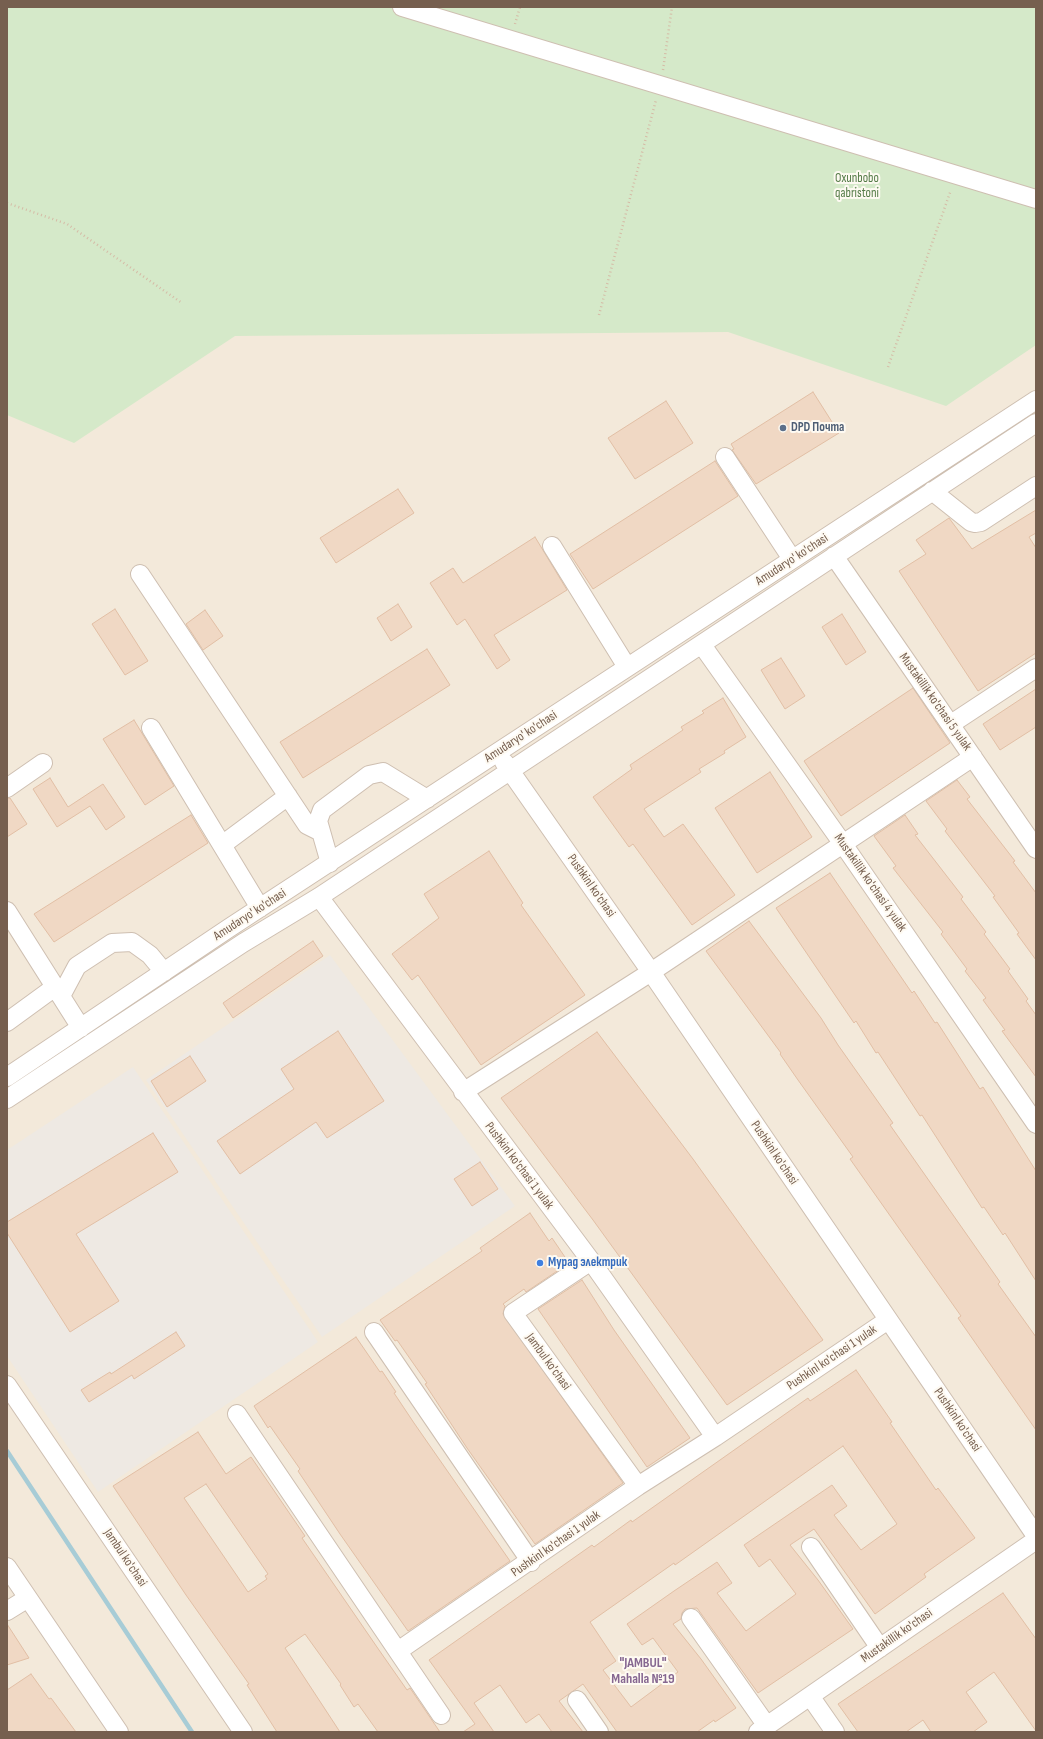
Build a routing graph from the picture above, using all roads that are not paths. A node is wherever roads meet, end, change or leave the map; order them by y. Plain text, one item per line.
1 (402, 7) edge
2 (1036, 199) edge
3 (1036, 400) edge
4 (1036, 423) edge
5 (725, 457) dead end
6 (1036, 486) edge
7 (932, 491) junction
8 (552, 546) dead end
9 (834, 556) junction
10 (792, 560) junction
11 (140, 574) dead end
12 (702, 645) junction
13 (627, 667) junction
14 (1036, 668) edge
15 (951, 724) junction
16 (151, 728) dead end
17 (497, 753) junction
18 (973, 757) junction
19 (43, 763) dead end
20 (510, 771) junction
21 (7, 788) edge
22 (288, 796) junction
23 (427, 799) junction
24 (321, 832) junction
25 (843, 844) junction
26 (222, 845) junction
27 (1036, 847) edge
28 (330, 863) junction
29 (319, 897) junction
30 (260, 908) junction
31 (7, 910) edge
32 (164, 972) junction
33 (651, 972) junction
34 (58, 991) junction
35 (7, 1022) edge
36 (81, 1028) junction
37 (7, 1077) edge
38 (463, 1092) junction
39 (7, 1099) edge
40 (1036, 1124) edge
41 (591, 1261) junction
42 (888, 1320) junction
43 (374, 1332) dead end
44 (7, 1385) edge
45 (237, 1414) dead end
46 (715, 1437) junction
47 (638, 1486) junction
48 (1036, 1536) edge
49 (1036, 1540) edge
50 (810, 1547) dead end
51 (530, 1562) junction
52 (7, 1567) edge
53 (28, 1598) junction
54 (7, 1611) edge
55 (691, 1618) dead end
56 (880, 1648) junction
57 (398, 1651) junction
58 (810, 1696) junction
59 (577, 1700) dead end
60 (441, 1714) dead end
61 (763, 1729) edge
62 (119, 1732) edge
63 (242, 1732) edge
64 (599, 1732) edge
65 (835, 1732) edge

1 - 2 street
3 - 10 street, Amudaryo' ko'chasi
4 - 7 street
5 - 10 street
6 - 7 street
7 - 9 street
8 - 13 street
9 - 12 street
9 - 15 street, Mustakillik ko'chasi 5 yulak
10 - 13 street, Amudaryo' ko'chasi
11 - 22 street
12 - 20 street
12 - 25 street, Mustakillik ko'chasi 4 yulak
13 - 17 street, Amudaryo' ko'chasi
14 - 15 street
15 - 18 street, Mustakillik ko'chasi 5 yulak
16 - 26 street
17 - 20 street, Pushkinl ko'chasi
17 - 23 street, Amudaryo' ko'chasi
18 - 25 street
18 - 27 street, Mustakillik ko'chasi 5 yulak
19 - 21 street
20 - 29 street
20 - 33 street, Pushkinl ko'chasi
22 - 24 street
22 - 26 street
23 - 24 street
23 - 28 street, Amudaryo' ko'chasi
24 - 28 street
25 - 33 street
25 - 40 street, Mustakillik ko'chasi 4 yulak
26 - 30 street
28 - 30 street, Amudaryo' ko'chasi
29 - 38 street, Pushkinl ko'chasi 1 yulak
29 - 39 street
30 - 32 street, Amudaryo' ko'chasi
31 - 34 street
32 - 34 street
32 - 36 street, Amudaryo' ko'chasi
33 - 38 street
33 - 42 street, Pushkinl ko'chasi
34 - 35 street
34 - 36 street
36 - 37 street, Amudaryo' ko'chasi
38 - 41 street, Pushkinl ko'chasi 1 yulak
41 - 46 street, Pushkinl ko'chasi 1 yulak
41 - 47 street, Jambul ko'chasi
42 - 46 street, Pushkinl ko'chasi 1 yulak
42 - 48 street, Pushkinl ko'chasi
43 - 51 street
44 - 63 street, Jambul ko'chasi
45 - 57 street
46 - 47 street, Pushkinl ko'chasi 1 yulak
47 - 51 street, Pushkinl ko'chasi 1 yulak
49 - 56 street, Mustakillik ko'chasi
50 - 56 street
51 - 57 street, Pushkinl ko'chasi 1 yulak
52 - 53 street
53 - 54 street
53 - 62 street
55 - 61 street
56 - 58 street, Mustakillik ko'chasi
57 - 60 street
58 - 61 street, Mustakillik ko'chasi
58 - 65 street
59 - 64 street

